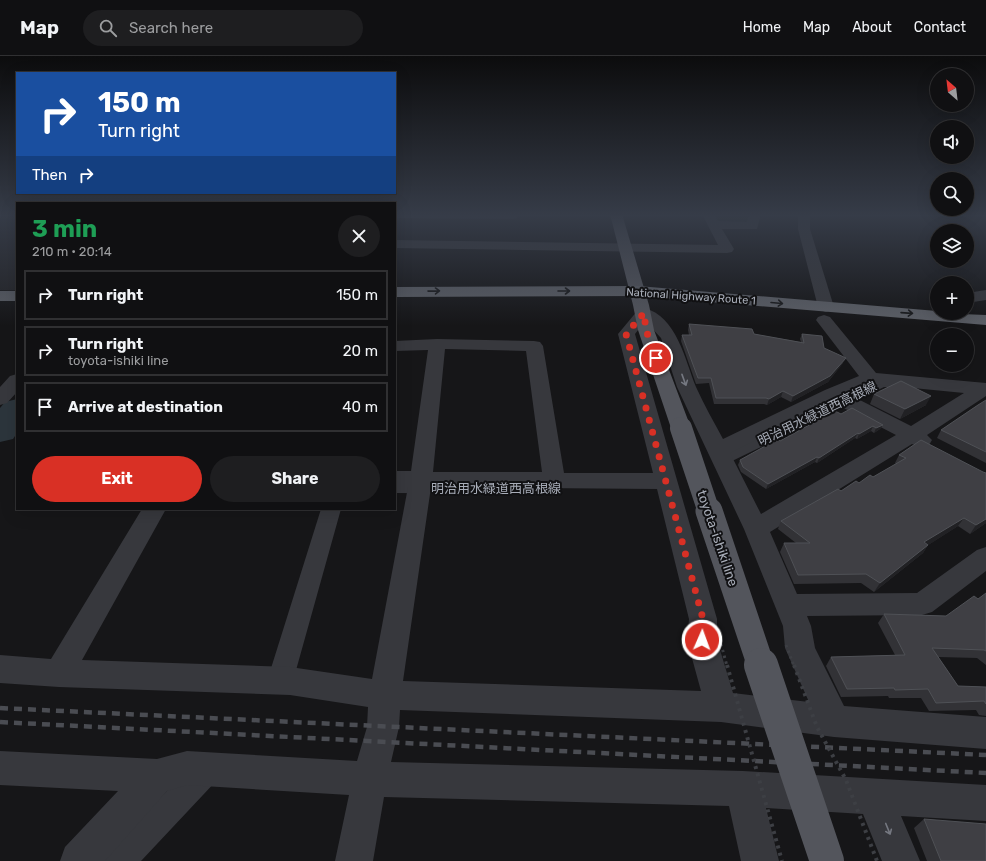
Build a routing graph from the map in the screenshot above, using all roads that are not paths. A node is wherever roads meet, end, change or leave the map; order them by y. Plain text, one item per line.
1 (627, 252) edge
2 (810, 252) edge
3 (396, 292) edge
4 (986, 295) edge
5 (0, 296) edge
6 (16, 296) edge
7 (974, 297) edge
8 (641, 303) junction
9 (396, 304) edge
10 (0, 306) edge
11 (16, 306) edge
12 (825, 314) junction
13 (930, 315) edge
14 (974, 319) edge
15 (986, 320) edge
16 (986, 332) edge
17 (437, 344) junction
18 (396, 346) edge
19 (870, 378) junction
20 (16, 381) edge
21 (983, 391) edge
22 (839, 397) junction
23 (0, 399) edge
24 (912, 435) junction
25 (939, 449) edge
26 (720, 455) junction
27 (396, 479) edge
28 (554, 480) junction
29 (412, 485) edge
30 (668, 485) junction
31 (153, 510) edge
32 (331, 510) edge
33 (756, 528) junction
34 (986, 556) edge
35 (788, 605) junction
36 (0, 669) edge
37 (59, 673) junction
38 (280, 681) junction
39 (385, 695) junction
40 (721, 707) junction
41 (834, 722) junction
42 (986, 734) edge
43 (0, 768) edge
44 (208, 769) junction
45 (157, 776) junction
46 (370, 779) junction
47 (743, 789) junction
48 (874, 796) junction
49 (986, 803) edge
50 (79, 861) edge
51 (120, 861) edge
52 (354, 861) edge
53 (760, 861) edge
54 (827, 861) edge
55 (901, 861) edge

1 - 8 main road, toyota-ishiki line
2 - 12 street
3 -> 8 highway, National Highway Route 1
4 - 7 street
5 - 6 highway
8 - 9 highway, National Highway Route 1
8 - 12 highway, National Highway Route 1
8 -> 26 street
8 - 30 street
8 - 54 main road, toyota-ishiki line, bridge
10 - 11 highway
12 -> 13 highway, National Highway Route 1
12 - 16 highway, National Highway Route 1
12 - 19 street
14 - 15 highway, National Highway Route 1
17 - 18 street
17 - 28 street
17 - 29 street
19 - 21 street
19 - 22 street
20 - 23 street
21 - 22 street, 明治用水緑道西高根線
21 - 24 street
22 - 24 street
22 - 26 street
24 - 25 street
24 - 33 street
26 - 33 street
27 - 29 street
28 - 29 street
28 - 30 street
29 - 30 street, 明治用水緑道西高根線
29 - 39 street
30 - 40 street
31 - 37 street
32 - 38 street
33 - 35 street
34 - 35 street
35 - 41 street
36 - 37 street
37 - 38 street
38 - 39 street
39 - 40 street
39 - 46 street
40 - 41 street
41 - 42 street
43 - 45 street
44 - 45 street
44 - 46 street
44 - 51 street
45 - 50 street
46 - 47 street
46 - 52 street
47 - 48 street
47 - 53 street
48 - 49 street
48 -> 55 street

